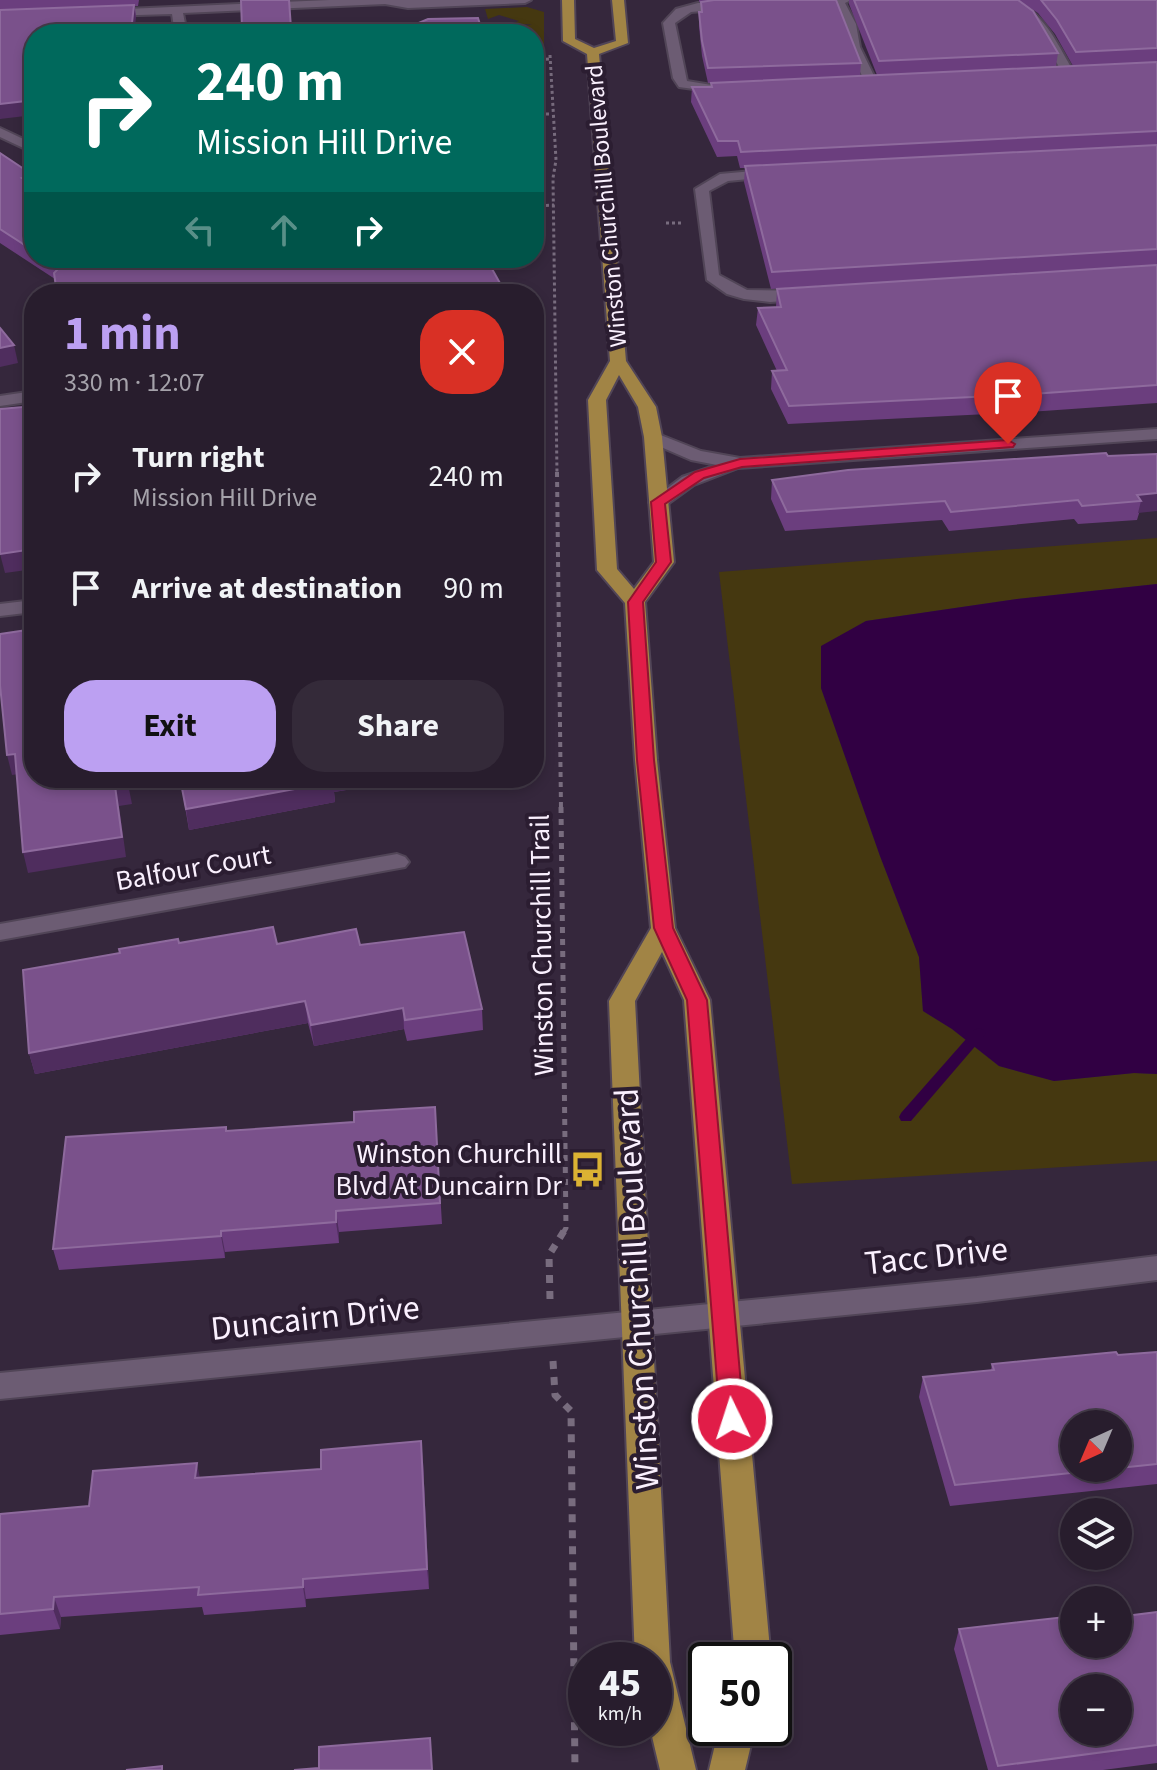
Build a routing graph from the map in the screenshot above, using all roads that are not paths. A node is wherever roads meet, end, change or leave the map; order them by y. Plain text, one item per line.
1 (386, 0) edge
2 (525, 0) edge
3 (568, 0) edge
4 (618, 0) edge
5 (845, 0) edge
6 (1008, 0) edge
7 (354, 1) edge
8 (838, 1) edge
9 (793, 3) edge
10 (748, 5) edge
11 (177, 10) junction
12 (88, 14) edge
13 (179, 24) edge
14 (593, 52) junction
15 (1054, 74) edge
16 (887, 83) edge
17 (872, 84) junction
18 (857, 85) edge
19 (744, 90) edge
20 (0, 132) edge
21 (24, 144) edge
22 (797, 172) edge
23 (830, 295) edge
24 (618, 361) junction
25 (24, 397) edge
26 (0, 401) edge
27 (1157, 434) edge
28 (653, 437) junction
29 (740, 463) junction
30 (658, 502) junction
31 (635, 602) junction
32 (24, 607) edge
33 (0, 610) edge
34 (397, 862) dead end
35 (663, 928) junction
36 (0, 932) edge
37 (1157, 1268) edge
38 (723, 1315) junction
39 (638, 1323) junction
40 (0, 1386) edge
41 (652, 1642) edge
42 (751, 1642) edge
43 (672, 1744) edge
44 (733, 1746) edge
45 (678, 1770) edge
46 (727, 1770) edge

1 - 2 street
1 - 7 street
3 - 14 main road, Winston Churchill Boulevard
4 - 14 main road, Winston Churchill Boulevard
5 - 8 street
6 - 15 street
7 - 11 street
8 - 9 street
8 - 17 street
10 - 19 street
11 - 12 street
11 - 13 street
14 - 24 main road, Winston Churchill Boulevard
16 - 17 street
17 - 18 street
20 - 21 street
22 - 23 street
24 - 28 main road, Winston Churchill Boulevard
24 - 31 main road, Winston Churchill Boulevard
25 - 26 street
27 - 29 street
28 - 29 street
28 - 30 main road, Winston Churchill Boulevard
29 - 30 street
30 - 31 main road, Winston Churchill Boulevard
31 - 35 main road
32 - 33 street
34 - 36 street, Balfour Court
35 - 38 main road
35 - 39 main road, Winston Churchill Boulevard
37 - 38 street, Tacc Drive
38 - 39 street, Tacc Drive
38 - 42 main road
39 - 40 street, Duncairn Drive
39 - 41 main road, Winston Churchill Boulevard
43 - 45 main road, Winston Churchill Boulevard
44 - 46 main road

